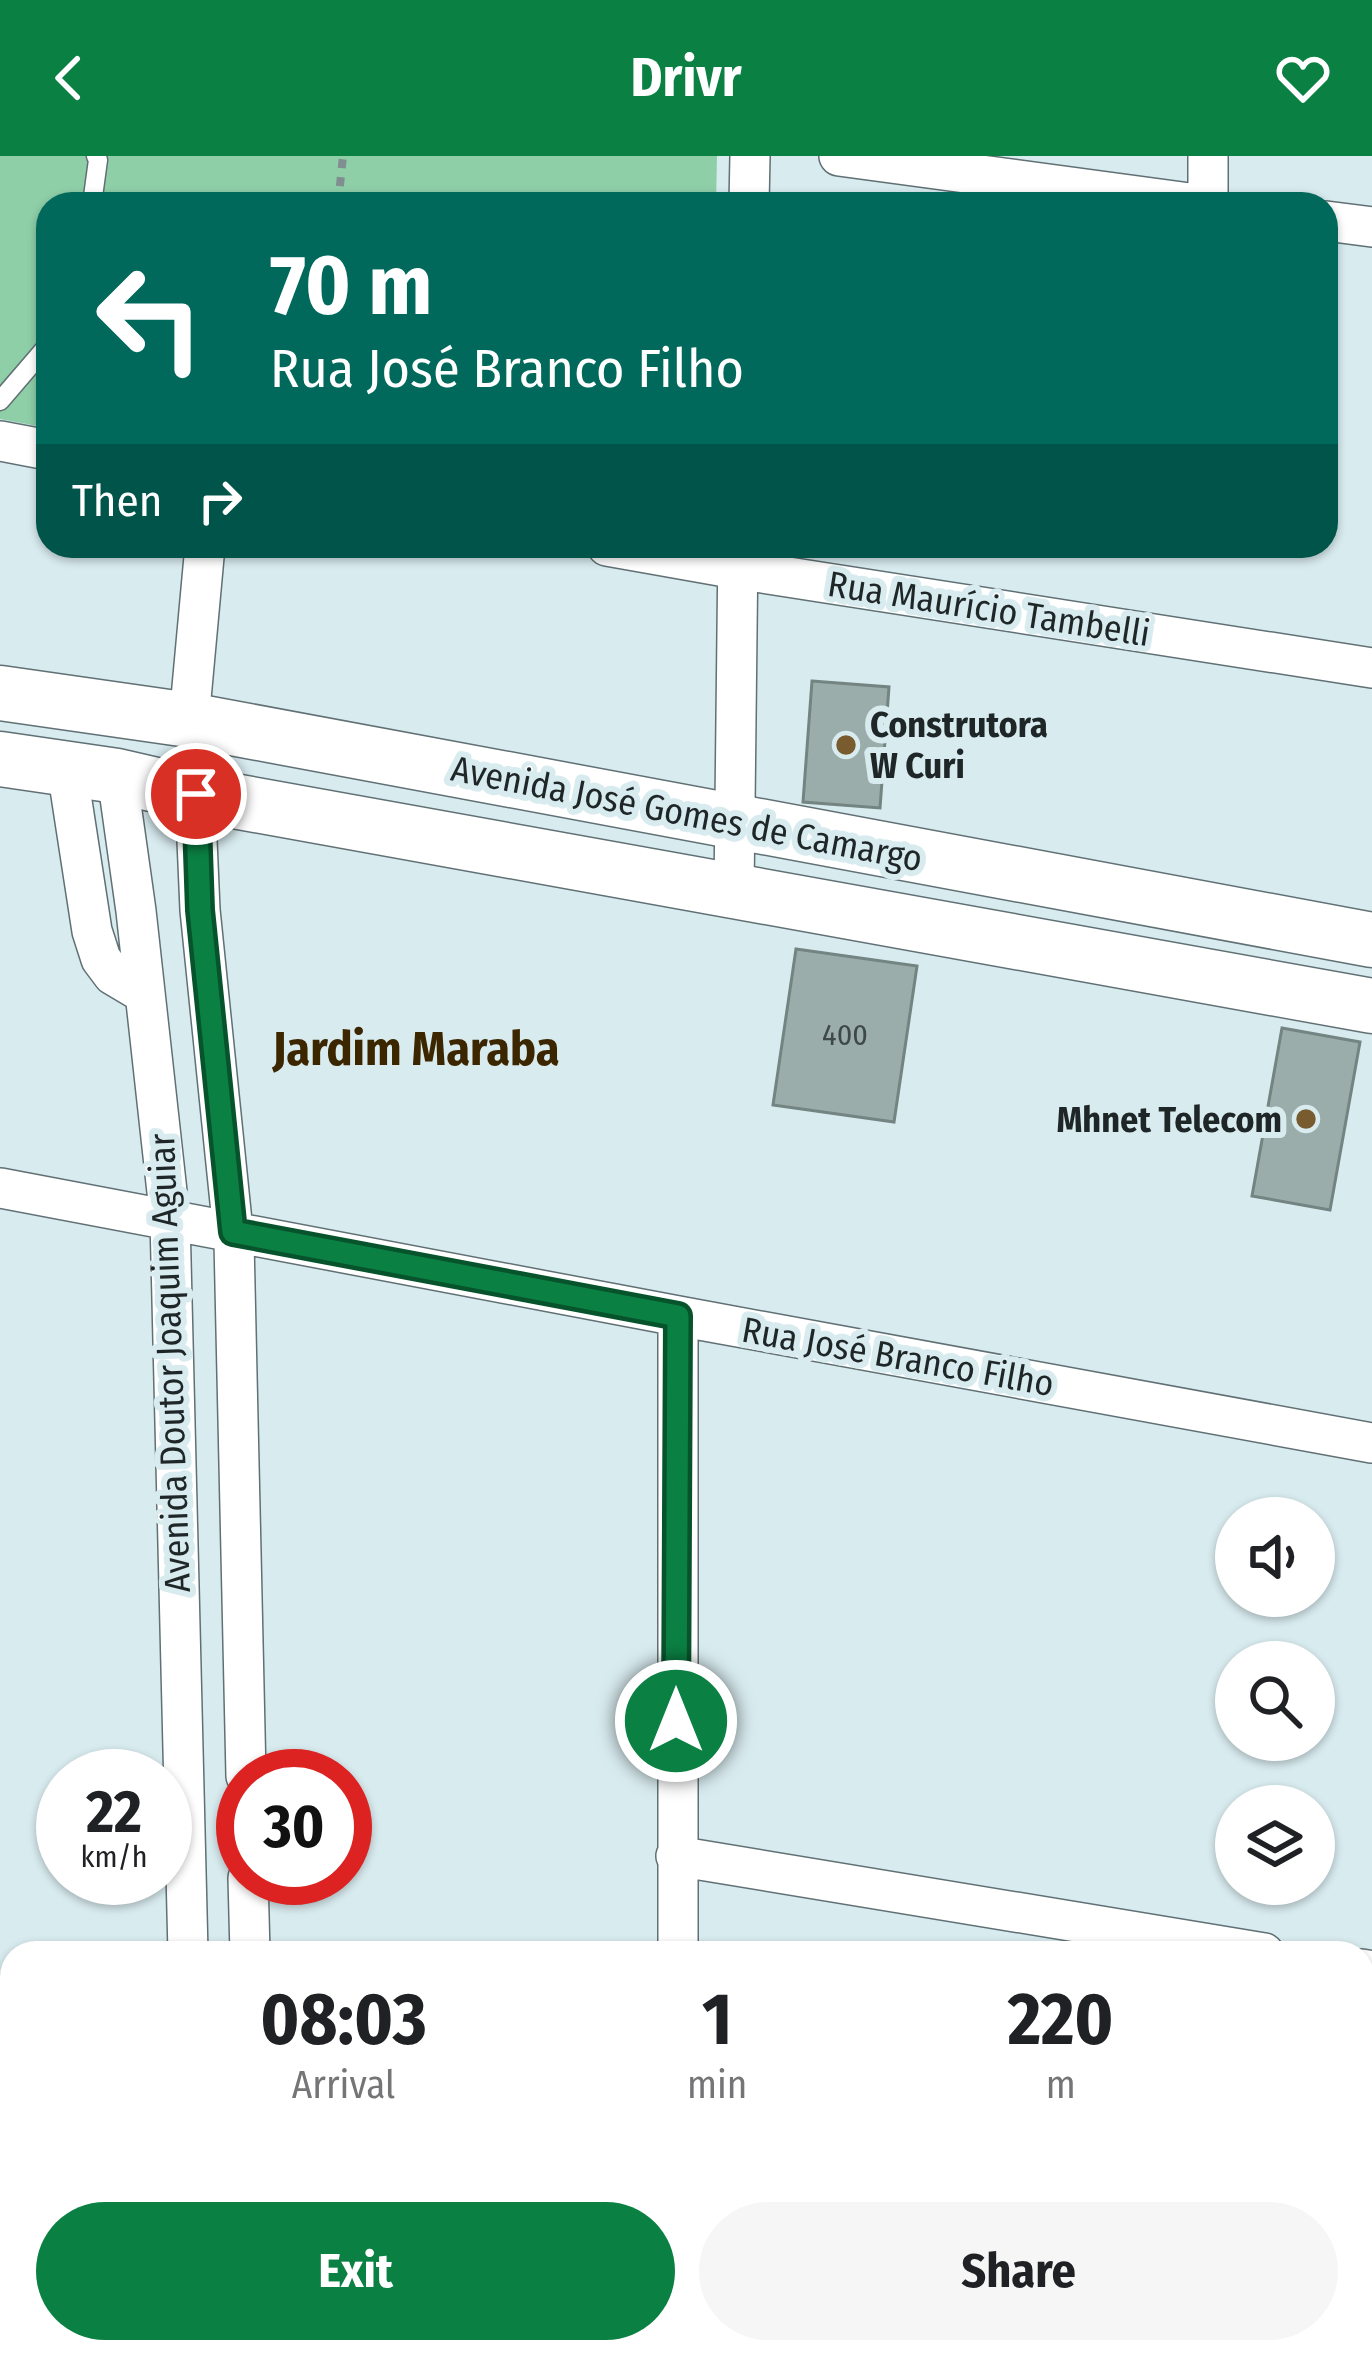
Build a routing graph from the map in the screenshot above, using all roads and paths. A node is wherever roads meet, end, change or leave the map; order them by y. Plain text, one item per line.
1 (96, 156) edge
2 (343, 156) edge
3 (750, 156) edge
4 (839, 156) edge
5 (1208, 156) edge
6 (94, 192) edge
7 (339, 192) edge
8 (749, 192) edge
9 (1108, 192) edge
10 (1208, 192) edge
11 (1338, 223) edge
12 (1372, 227) edge
13 (36, 359) edge
14 (0, 401) edge
15 (0, 441) edge
16 (36, 448) edge
17 (204, 558) edge
18 (738, 558) edge
19 (1372, 668) edge
20 (0, 693) edge
21 (189, 720) junction
22 (0, 759) edge
23 (92, 772) junction
24 (196, 794) junction
25 (736, 822) junction
26 (734, 891) junction
27 (1372, 940) edge
28 (1372, 1006) edge
29 (0, 1188) edge
30 (170, 1220) junction
31 (233, 1232) junction
32 (678, 1316) junction
33 (1372, 1443) edge
34 (245, 1749) edge
35 (676, 1856) junction
36 (249, 1905) edge
37 (188, 1941) edge
38 (250, 1941) edge
39 (677, 1941) edge
40 (1191, 1941) edge

1 - 6 lane
2 - 7 path
3 - 8 street
4 - 9 street
5 - 10 street
11 - 12 street
13 - 14 lane
15 - 16 street
17 - 21 street
18 - 19 street, Rua Maurício Tambelli
18 - 25 street
20 - 21 main road, Avenida José Gomes de Camargo
21 - 25 main road, Avenida José Gomes de Camargo
22 - 23 main road, Avenida José Gomes de Camargo
23 - 24 main road, Avenida José Gomes de Camargo
23 - 30 street, Avenida Doutor Joaquim Aguiar
24 - 26 main road, Avenida José Gomes de Camargo
24 - 31 street, Avenida Doutor Joaquim Aguiar
25 - 26 street
25 - 27 main road, Avenida José Gomes de Camargo
26 - 28 main road, Avenida José Gomes de Camargo
29 - 30 street, Rua José Branco Filho
30 - 31 street, Rua José Branco Filho
30 - 37 street, Avenida Doutor Joaquim Aguiar
31 - 32 street, Rua José Branco Filho
31 - 34 street, Avenida Doutor Joaquim Aguiar
32 - 33 street, Rua José Branco Filho
32 - 35 street
35 - 39 street
35 - 40 street
36 - 38 street

